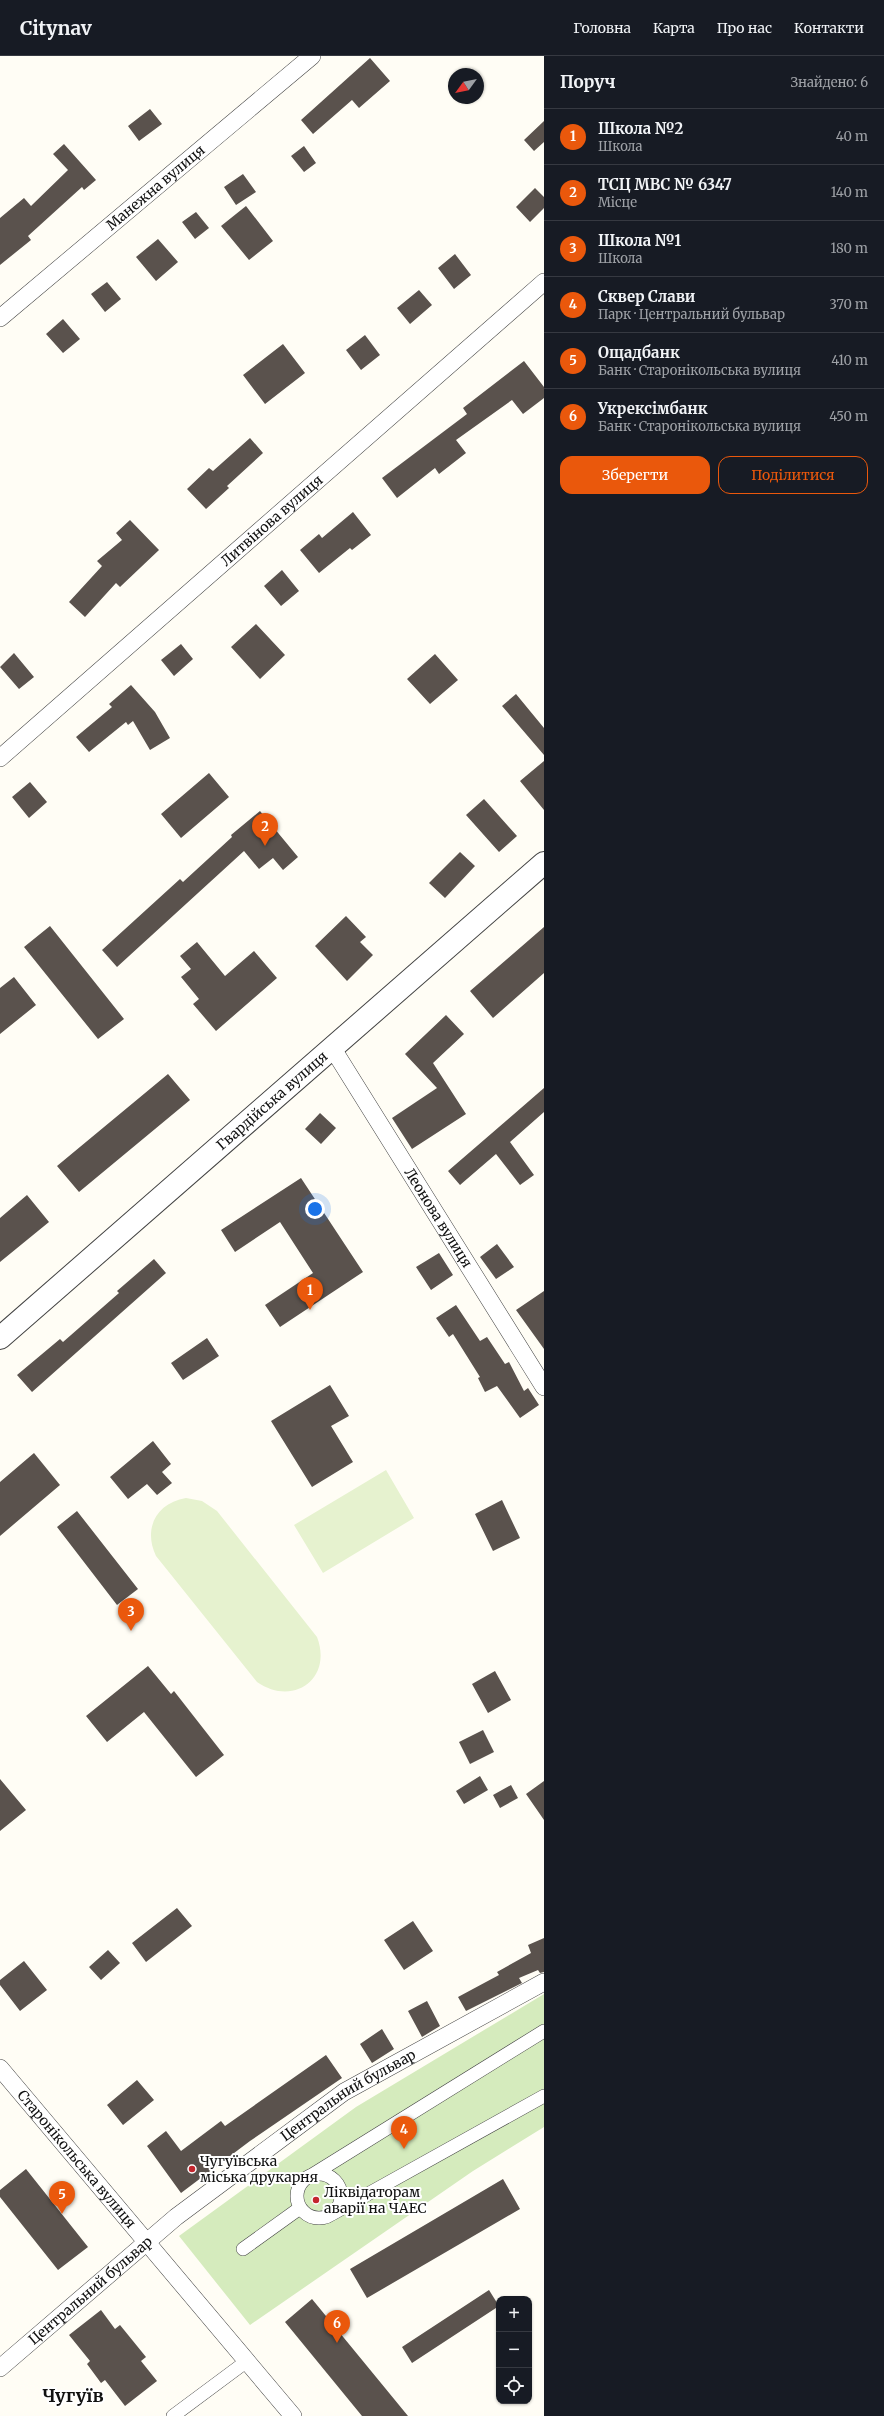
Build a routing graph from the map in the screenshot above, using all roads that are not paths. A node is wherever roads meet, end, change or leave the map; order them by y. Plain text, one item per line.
1 (312, 56) edge
2 (544, 282) edge
3 (0, 318) edge
4 (0, 758) edge
5 (544, 863) edge
6 (333, 1049) junction
7 (0, 1338) edge
8 (544, 1387) edge
9 (544, 1982) edge
10 (544, 2031) edge
11 (0, 2068) edge
12 (544, 2096) edge
13 (312, 2175) junction
14 (300, 2208) junction
15 (332, 2214) junction
16 (146, 2242) junction
17 (244, 2249) dead end
18 (248, 2361) junction
19 (0, 2368) edge
20 (173, 2416) edge
21 (293, 2416) edge

1 - 3 street, Манежна вулиця
2 - 4 street, Литвінова вулиця
5 - 6 street, Гвардійська вулиця
6 - 7 street, Гвардійська вулиця
6 - 8 street, Леонова вулиця
9 - 16 street, Центральний бульвар
10 - 13 street
11 - 16 street, Старонікольська вулиця
12 - 15 street
13 - 14 street
13 - 15 street
14 - 15 street
14 - 17 street
16 - 18 street, Старонікольська вулиця
16 - 19 street, Центральний бульвар
18 - 20 street
18 - 21 street, Старонікольська вулиця

